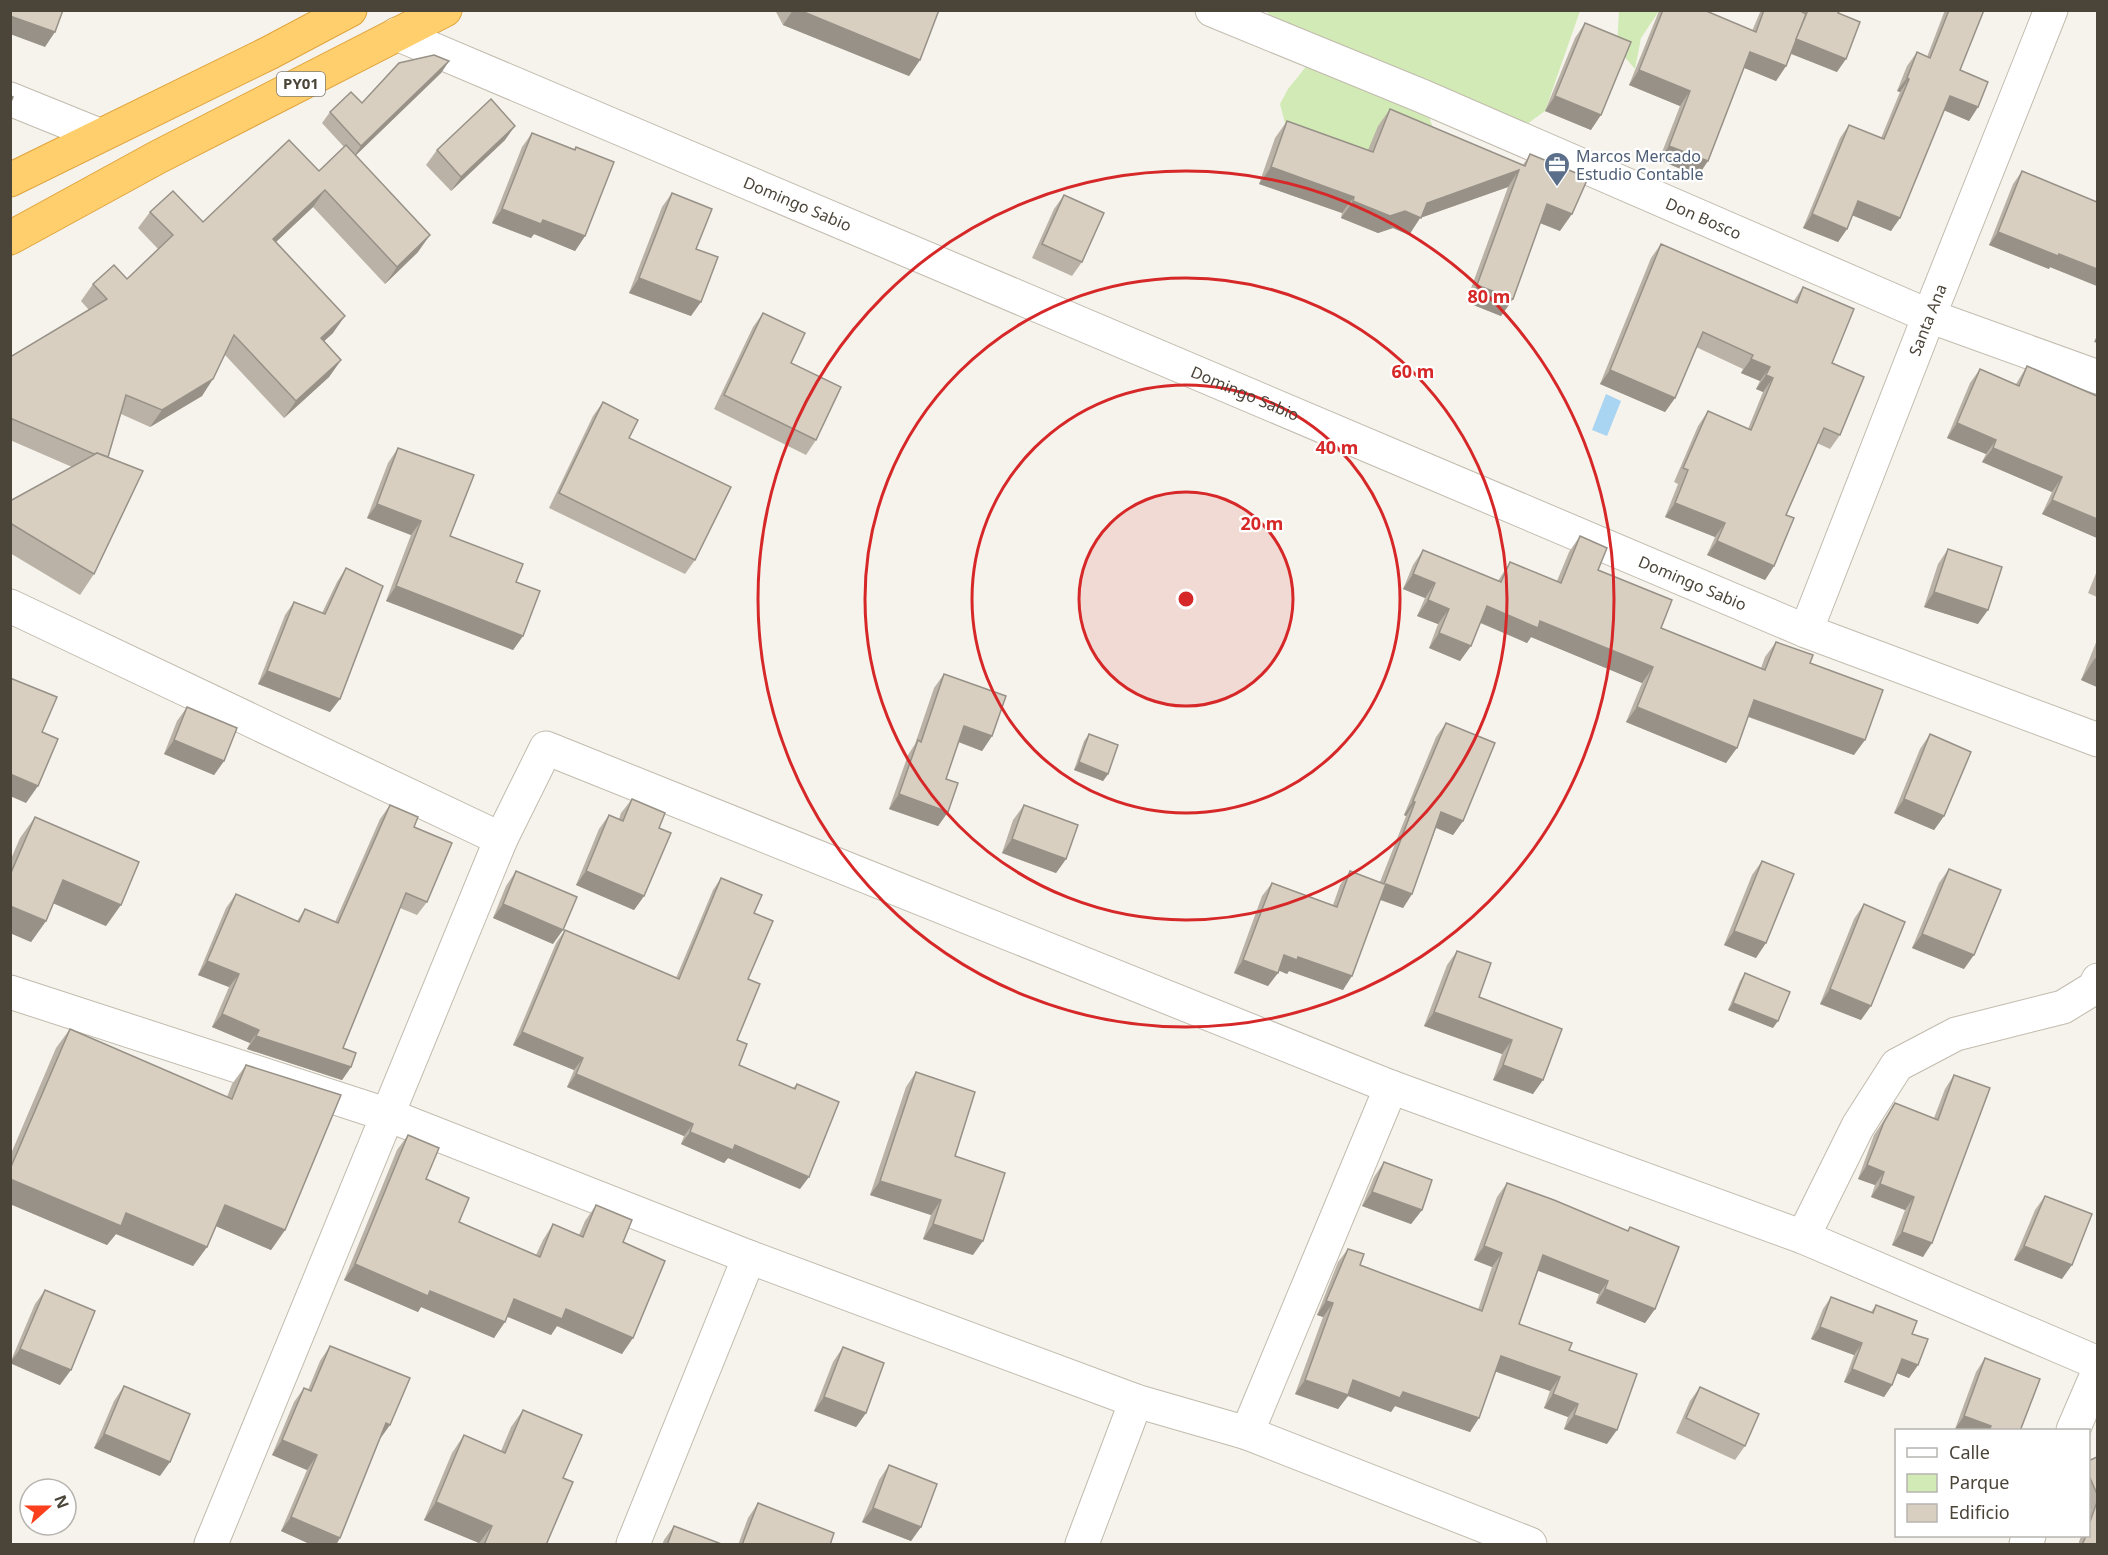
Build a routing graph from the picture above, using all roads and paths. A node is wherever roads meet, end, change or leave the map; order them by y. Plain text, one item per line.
1 (350, 10) edge
2 (445, 10) edge
3 (1212, 10) edge
4 (2051, 10) edge
5 (398, 34) junction
6 (10, 99) edge
7 (99, 135) junction
8 (10, 180) edge
9 (10, 238) edge
10 (1929, 316) junction
11 (2097, 377) edge
12 (10, 606) edge
13 (1806, 631) junction
14 (2097, 740) edge
15 (501, 839) junction
16 (2097, 980) edge
17 (10, 992) edge
18 (1390, 1087) junction
19 (388, 1115) junction
20 (1803, 1237) junction
21 (749, 1257) junction
22 (2097, 1363) edge
23 (2097, 1372) edge
24 (1136, 1401) junction
25 (2074, 1429) edge
26 (1247, 1433) junction
27 (1522, 1543) edge
28 (211, 1545) edge
29 (633, 1545) edge
30 (1082, 1545) edge

1 - 7 highway, PY01
2 - 5 highway, PY01
3 - 10 street, Don Bosco
4 - 10 street, Santa Ana
5 - 9 highway, PY01
5 - 13 street, Domingo Sabio
6 - 7 street
7 - 8 highway, PY01
10 - 11 street, Don Bosco
10 - 13 street, Santa Ana
12 - 15 street
13 - 14 street, Domingo Sabio
15 - 18 street
15 - 19 street
16 - 20 street
17 - 19 street
18 - 20 street
18 - 26 street
19 - 21 street
19 - 28 street
20 - 22 street
21 - 24 street
21 - 29 street
23 - 25 street
24 - 26 street
24 - 30 street
26 - 27 street

